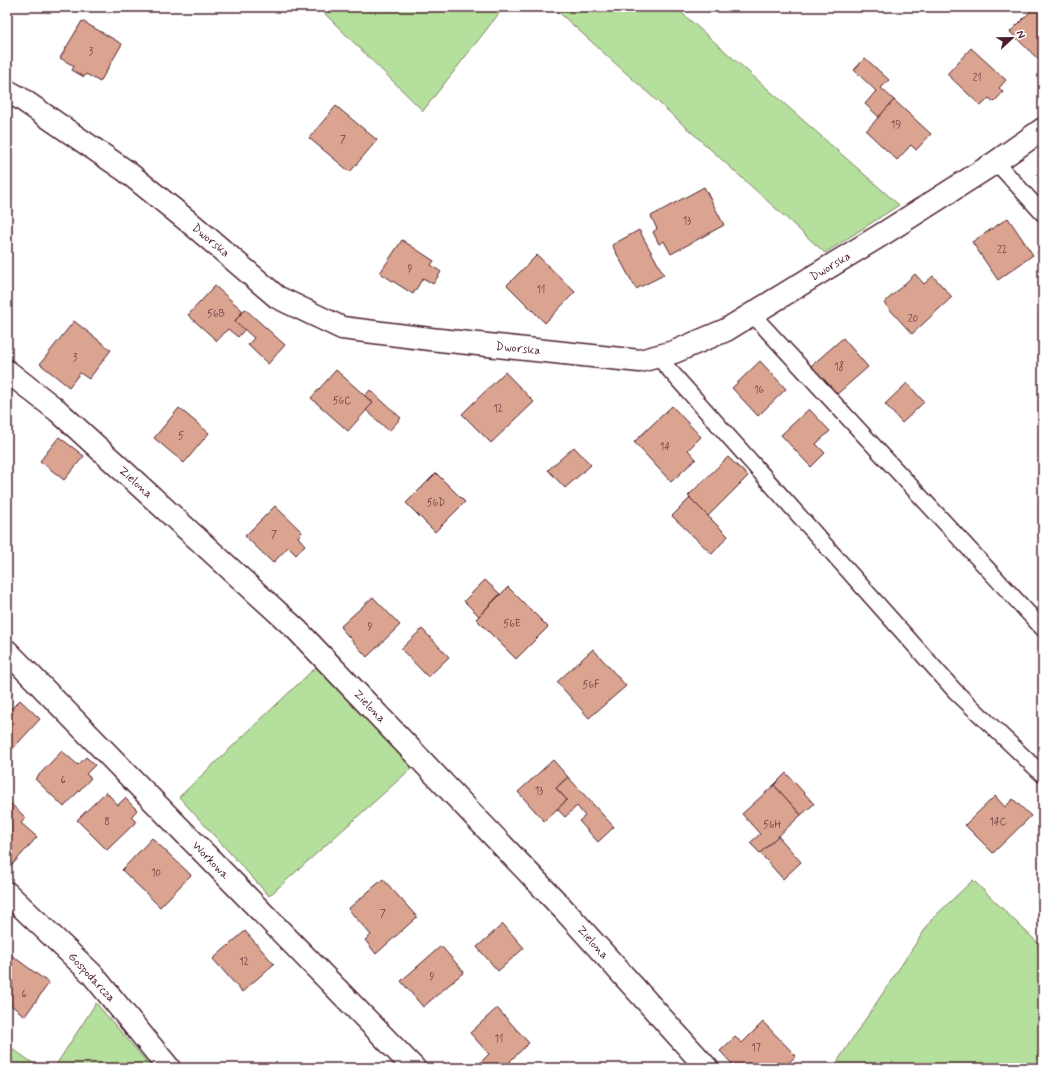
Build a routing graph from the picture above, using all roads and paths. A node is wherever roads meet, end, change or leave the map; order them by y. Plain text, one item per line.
1 (7, 91) edge
2 (1043, 129) edge
3 (996, 162) junction
4 (1043, 214) edge
5 (752, 314) junction
6 (658, 356) junction
7 (7, 371) edge
8 (1043, 629) edge
9 (7, 652) edge
10 (1043, 775) edge
11 (7, 893) edge
12 (169, 1068) edge
13 (414, 1068) edge
14 (707, 1068) edge

1 - 6 street, Dworska
2 - 3 street, Dworska
3 - 4 lane
3 - 5 street, Dworska
5 - 6 street, Dworska
5 - 8 lane
6 - 10 lane
7 - 14 street, Zielona
9 - 13 street, Workowa
11 - 12 street, Gospodarcza

